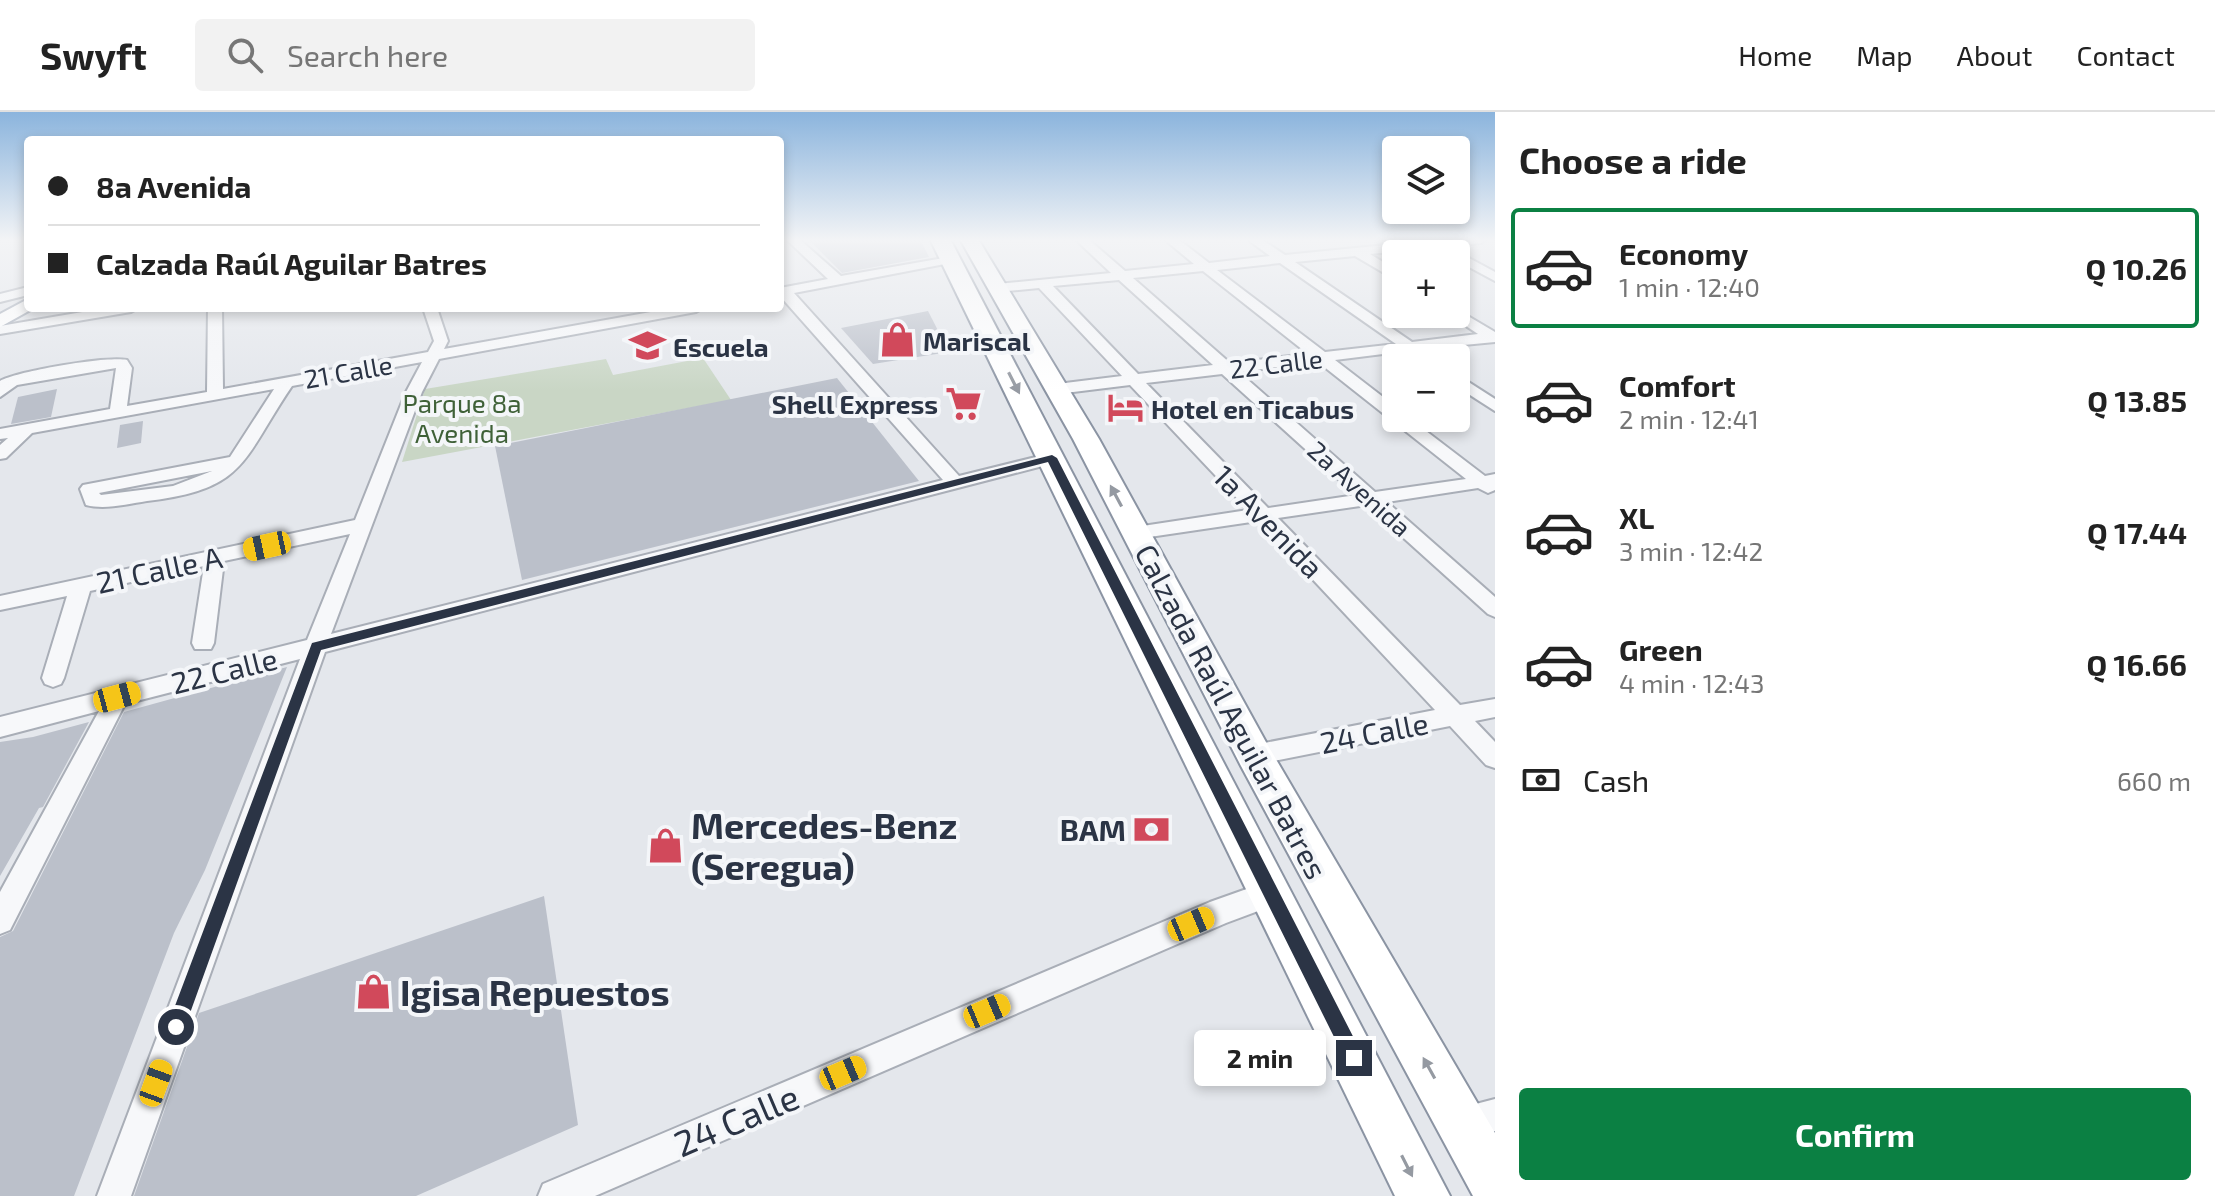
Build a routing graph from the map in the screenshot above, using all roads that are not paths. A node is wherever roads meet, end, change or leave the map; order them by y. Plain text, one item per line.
1 (973, 290) edge
2 (998, 290) edge
3 (1048, 290) edge
4 (1138, 290) edge
5 (1235, 290) edge
6 (1326, 290) edge
7 (24, 292) edge
8 (784, 294) edge
9 (0, 298) edge
10 (24, 307) edge
11 (107, 312) edge
12 (215, 312) edge
13 (431, 312) edge
14 (652, 312) edge
15 (0, 322) edge
16 (1470, 322) edge
17 (0, 330) edge
18 (1494, 337) edge
19 (1405, 344) edge
20 (1434, 344) edge
21 (1382, 350) edge
22 (434, 356) junction
23 (1321, 357) junction
24 (1226, 369) junction
25 (1134, 379) junction
26 (286, 383) junction
27 (1057, 389) junction
28 (1470, 389) edge
29 (0, 392) edge
30 (215, 395) junction
31 (1382, 405) edge
32 (1495, 406) edge
33 (118, 413) junction
34 (27, 429) junction
35 (1419, 432) edge
36 (0, 434) edge
37 (0, 454) edge
38 (1052, 458) junction
39 (236, 461) junction
40 (955, 483) junction
41 (1491, 485) edge
42 (1371, 499) junction
43 (1263, 514) junction
44 (365, 524) junction
45 (1136, 533) junction
46 (215, 557) junction
47 (81, 585) junction
48 (0, 603) edge
49 (1495, 609) edge
50 (203, 643) dead end
51 (316, 646) junction
52 (53, 678) dead end
53 (117, 697) junction
54 (1495, 708) edge
55 (1455, 716) junction
56 (0, 727) edge
57 (1254, 755) junction
58 (1495, 758) edge
59 (1272, 893) junction
60 (0, 920) edge
61 (1478, 1119) edge
62 (1495, 1184) edge
63 (114, 1196) edge
64 (555, 1196) edge
65 (1423, 1196) edge

1 -> 38 highway, Calzada Raúl Aguilar Batres
2 - 27 highway, Calzada Raúl Aguilar Batres
3 - 25 street, 1a Avenida
4 - 24 street, 2a Avenida
5 - 23 street
6 - 19 street
7 - 9 street
8 - 40 street
10 - 15 main road
11 - 17 street
12 - 30 street
13 - 22 street
14 - 22 street, 21 Calle
16 - 18 street
18 - 20 street, 22 Calle
21 - 23 street, 22 Calle
22 - 26 street, 21 Calle
22 - 44 street
23 - 24 street, 22 Calle
23 - 31 street
24 - 25 street, 22 Calle
24 - 42 street, 2a Avenida
25 - 27 street, 22 Calle
25 - 43 street, 1a Avenida
26 - 30 street, 21 Calle
26 - 39 street
45 -> 27 highway, Calzada Raúl Aguilar Batres
28 - 32 street
29 - 33 street
30 - 33 street, 21 Calle
33 - 34 street, 21 Calle
34 - 36 street, 21 Calle
34 - 37 street
35 - 41 street
38 - 40 street, 22 Calle
38 - 59 highway, Calzada Raúl Aguilar Batres
39 - 39 street
40 - 51 street, 22 Calle
41 - 42 street
42 - 43 street
42 - 49 street, 2a Avenida
43 - 45 street
43 - 55 street, 1a Avenida
44 - 46 street, 21 Calle A
44 - 51 street
45 - 57 highway, Calzada Raúl Aguilar Batres
46 - 47 street, 21 Calle A
46 - 50 street
47 - 48 street, 21 Calle A
47 - 52 street
51 - 53 street, 22 Calle
51 - 63 street
53 - 56 street, 22 Calle
53 - 60 street
54 - 55 street, 24 Calle
55 - 57 street, 24 Calle
55 - 58 street, 1a Avenida
61 -> 57 highway, Calzada Raúl Aguilar Batres
59 - 64 street, 24 Calle
59 -> 65 highway, Calzada Raúl Aguilar Batres
61 - 62 highway, Calzada Raúl Aguilar Batres

